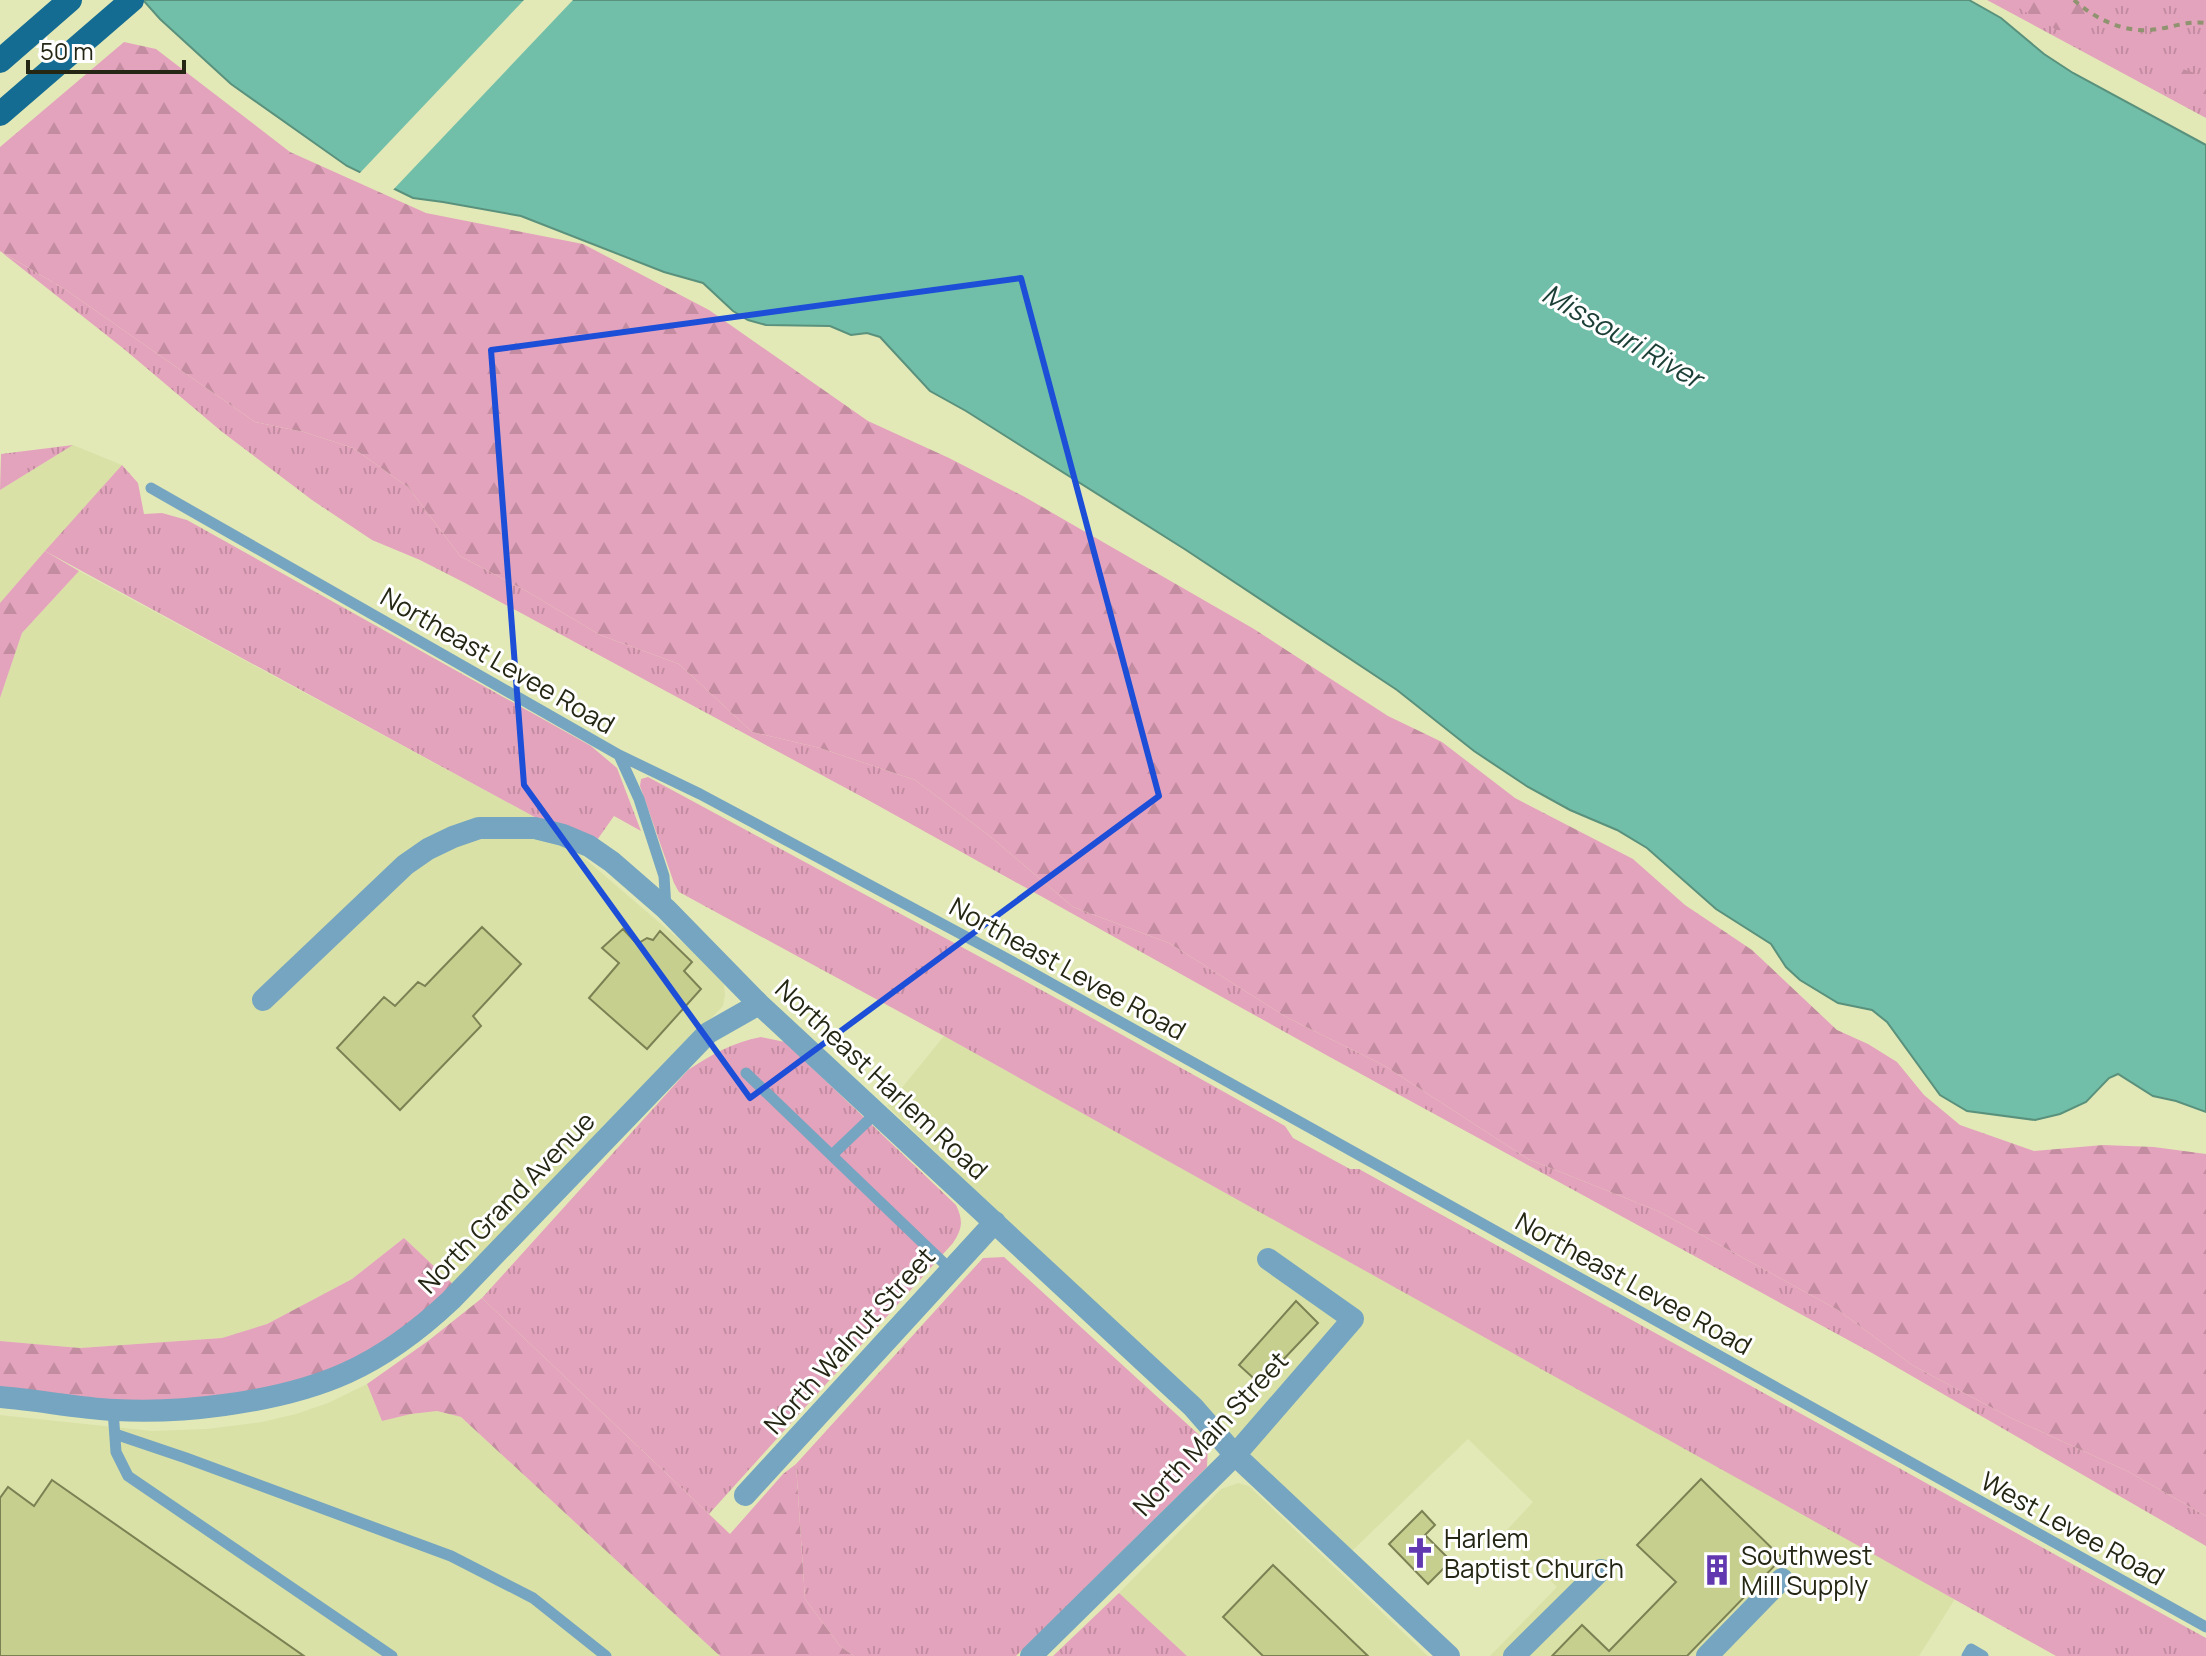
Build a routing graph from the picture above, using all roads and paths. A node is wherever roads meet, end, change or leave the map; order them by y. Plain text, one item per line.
1 (70, 0) edge
2 (132, 0) edge
3 (2074, 0) edge
4 (2206, 23) edge
5 (0, 61) edge
6 (0, 114) edge
7 (151, 488) dead end
8 (619, 755) junction
9 (666, 909) junction
10 (263, 1000) dead end
11 (759, 1004) junction
12 (746, 1073) dead end
13 (876, 1113) junction
14 (832, 1155) junction
15 (995, 1222) junction
16 (1268, 1259) dead end
17 (951, 1270) junction
18 (0, 1397) edge
19 (113, 1410) junction
20 (115, 1434) junction
21 (1235, 1455) junction
22 (1961, 1490) joint
23 (745, 1495) dead end
24 (1601, 1570) dead end
25 (1782, 1579) dead end
26 (2206, 1627) edge
27 (392, 1656) edge
28 (606, 1656) edge
29 (1031, 1656) edge
30 (1449, 1656) edge
31 (1514, 1656) edge
32 (1707, 1656) edge
33 (1967, 1656) edge
34 (1983, 1656) edge

1 - 5 main road
2 - 6 main road
3 - 4 path
7 - 8 lane, Northeast Levee Road
8 - 9 lane
8 - 22 lane, Northeast Levee Road
9 - 10 street, Northeast Harlem Road
9 - 11 street, Northeast Harlem Road
11 - 13 street, Northeast Harlem Road
11 - 19 street, North Grand Avenue
12 - 14 lane
13 - 14 lane
13 - 15 street, Northeast Harlem Road
14 - 17 lane
15 - 17 street, North Walnut Street
15 - 21 street, Northeast Harlem Road
16 - 21 street, North Main Street
17 - 23 street, North Walnut Street
18 - 19 street, North Grand Avenue
19 - 20 lane
20 - 27 lane
20 - 28 lane
21 - 29 street, North Main Street
21 - 30 street, Northeast Harlem Road
22 - 26 lane, West Levee Road
24 - 31 street
25 - 32 street
33 - 34 lane

